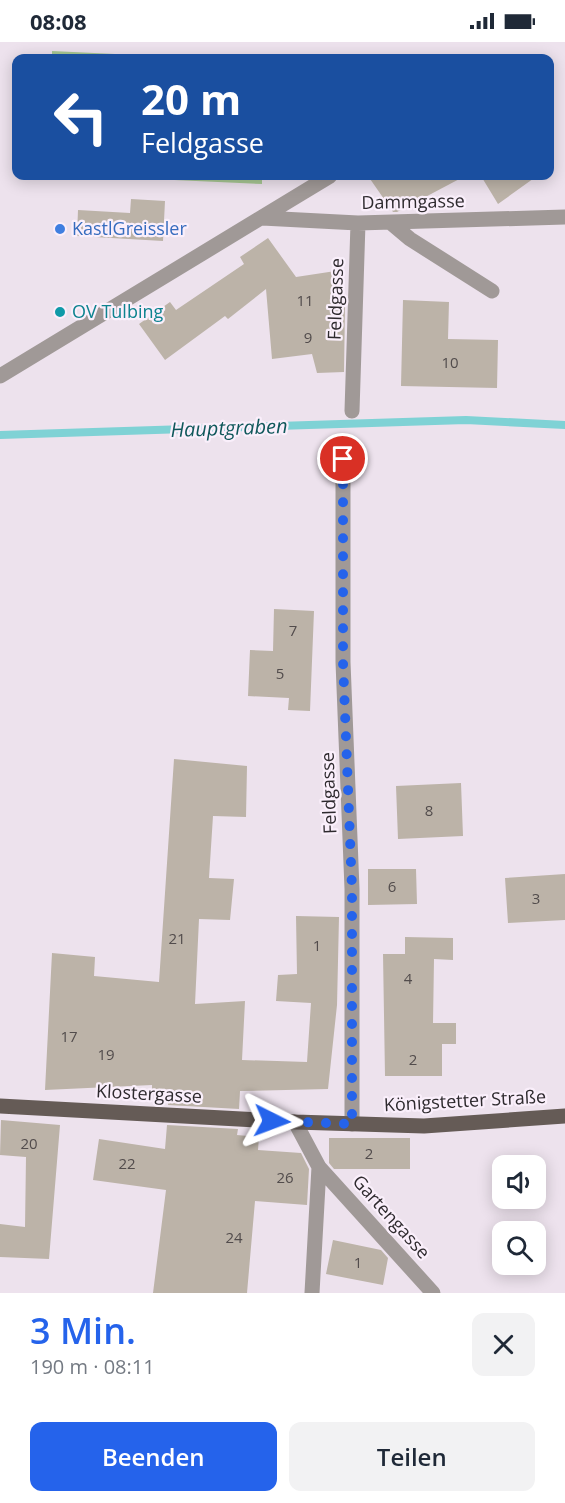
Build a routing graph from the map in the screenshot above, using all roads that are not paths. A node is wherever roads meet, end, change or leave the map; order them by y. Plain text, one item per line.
1 (324, 180) edge
2 (565, 217) edge
3 (262, 218) junction
4 (358, 223) junction
5 (391, 223) junction
6 (492, 291) dead end
7 (0, 376) edge
8 (352, 411) dead end
9 (343, 459) dead end
10 (0, 1106) edge
11 (565, 1116) edge
12 (295, 1122) junction
13 (352, 1124) junction
14 (320, 1167) junction
15 (312, 1293) edge
16 (433, 1293) edge

1 - 3 street
2 - 5 street, Dammgasse
3 - 4 street, Dammgasse
3 - 7 street
4 - 5 street, Dammgasse
4 - 8 street, Feldgasse
5 - 6 street
9 - 13 street, Feldgasse
10 - 12 main road, Klostergasse
11 - 13 main road, Königstetter Straße
12 - 13 main road, Königstetter Straße
12 - 14 street, Gartengasse
14 - 15 street
14 - 16 street, Gartengasse

